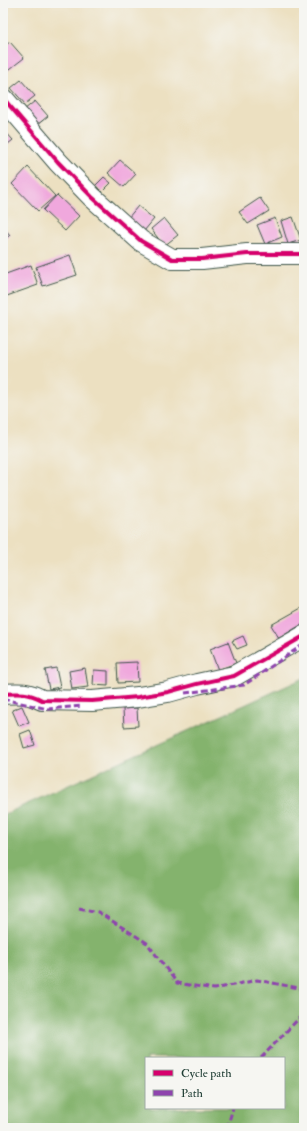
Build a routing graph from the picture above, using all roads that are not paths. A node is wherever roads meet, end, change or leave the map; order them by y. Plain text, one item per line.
1 (3, 98) edge
2 (304, 254) edge
3 (304, 636) edge
4 (3, 694) edge

1 - 2 street
3 - 4 street

